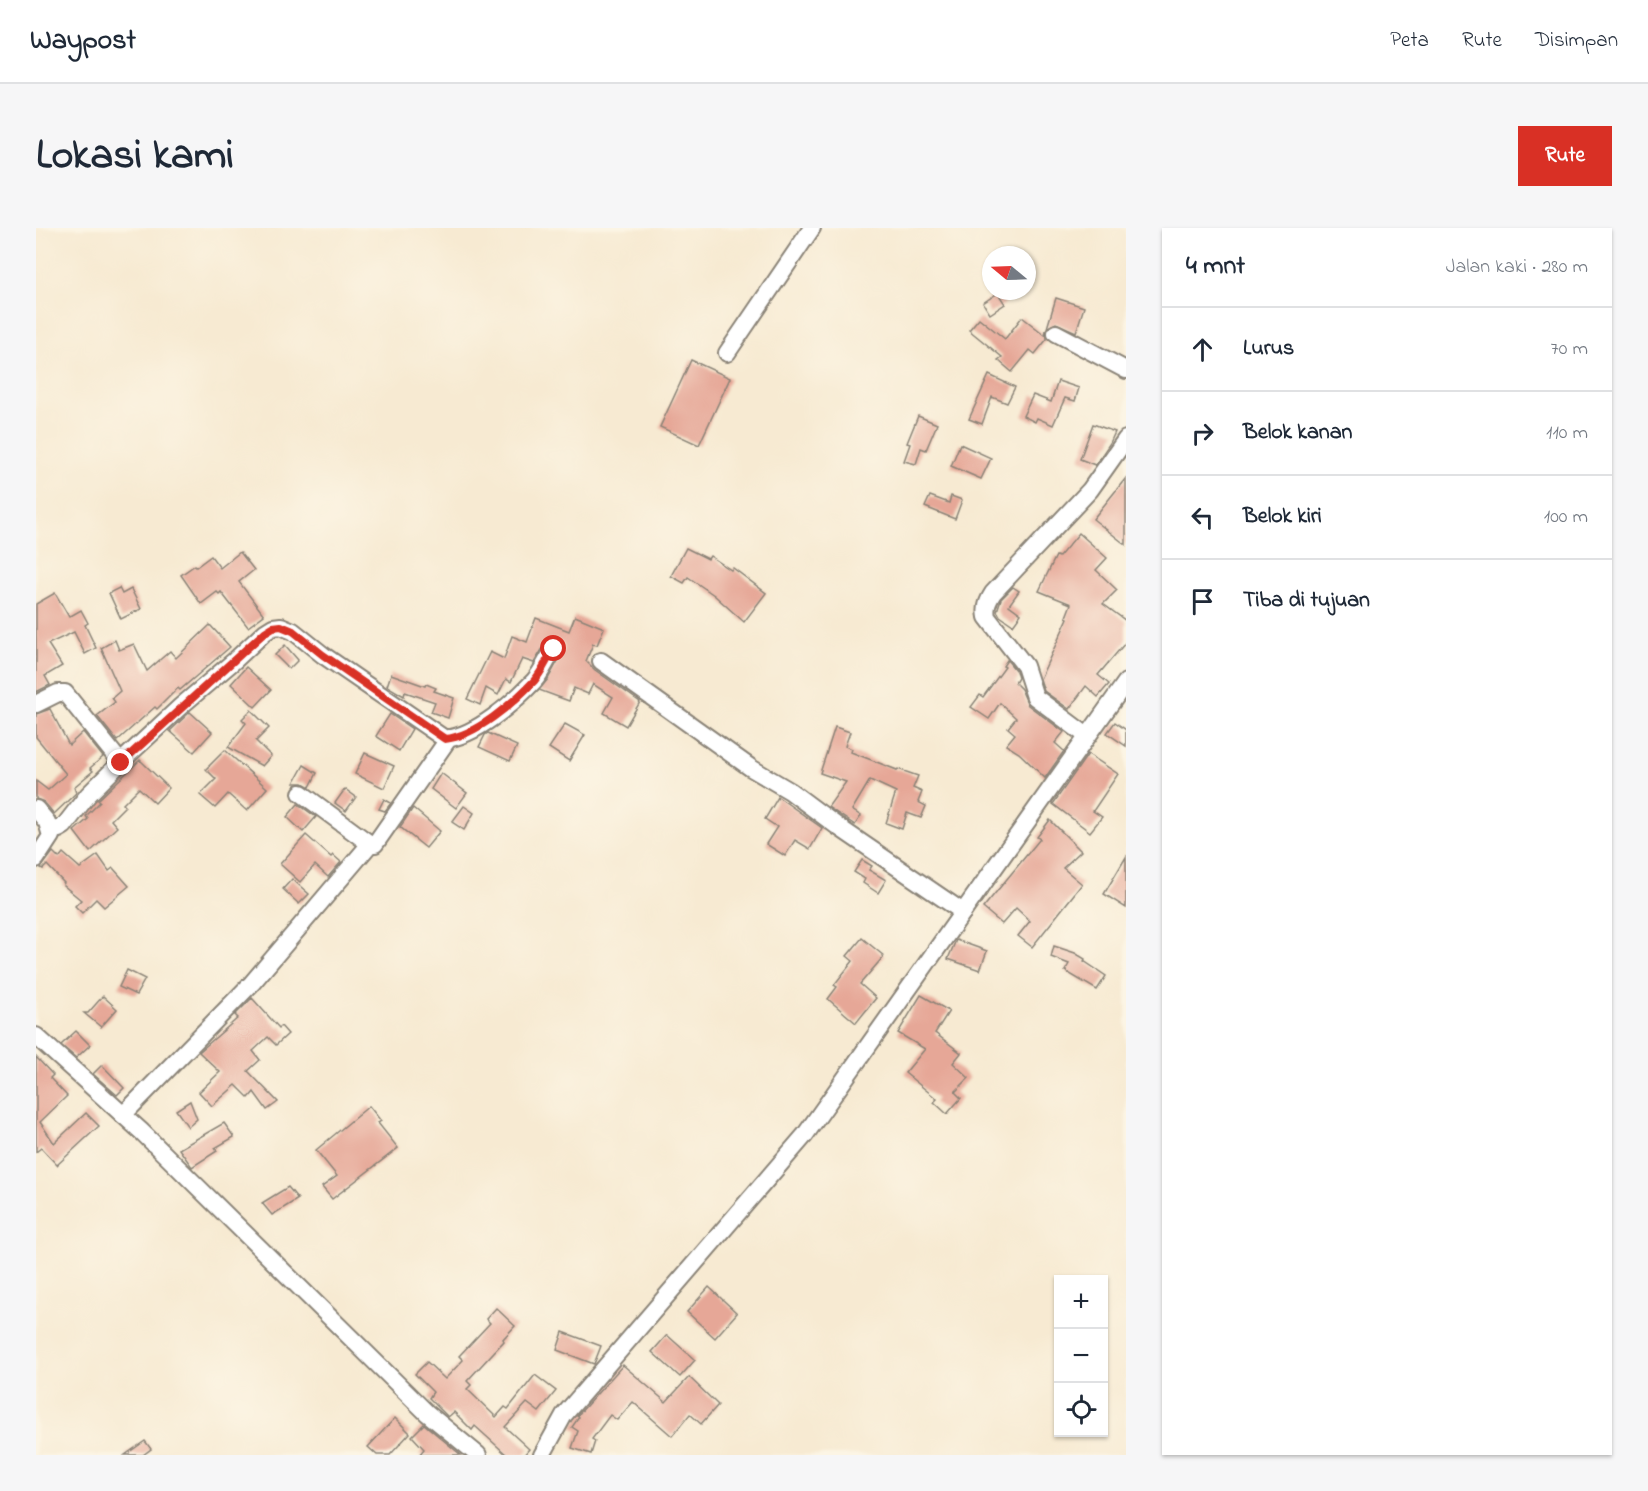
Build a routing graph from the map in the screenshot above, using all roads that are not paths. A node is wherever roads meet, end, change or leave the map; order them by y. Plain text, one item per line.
1 (812, 228) edge
2 (1056, 333) dead end
3 (727, 353) dead end
4 (1126, 370) edge
5 (1126, 439) edge
6 (554, 649) dead end
7 (602, 661) dead end
8 (1126, 682) edge
9 (36, 704) edge
10 (1087, 736) junction
11 (449, 738) junction
12 (121, 763) junction
13 (301, 793) dead end
14 (36, 809) edge
15 (50, 830) junction
16 (370, 844) junction
17 (36, 859) edge
18 (963, 912) junction
19 (36, 1036) edge
20 (123, 1116) junction
21 (478, 1455) edge
22 (542, 1455) edge

1 - 3 street
2 - 4 street
5 - 10 street
6 - 11 street
7 - 18 street
8 - 10 street
9 - 12 street
10 - 18 street
11 - 12 street
11 - 16 street
12 - 15 street
13 - 16 street
14 - 15 street
15 - 17 street
16 - 20 street
18 - 22 street
19 - 20 street
20 - 21 street

